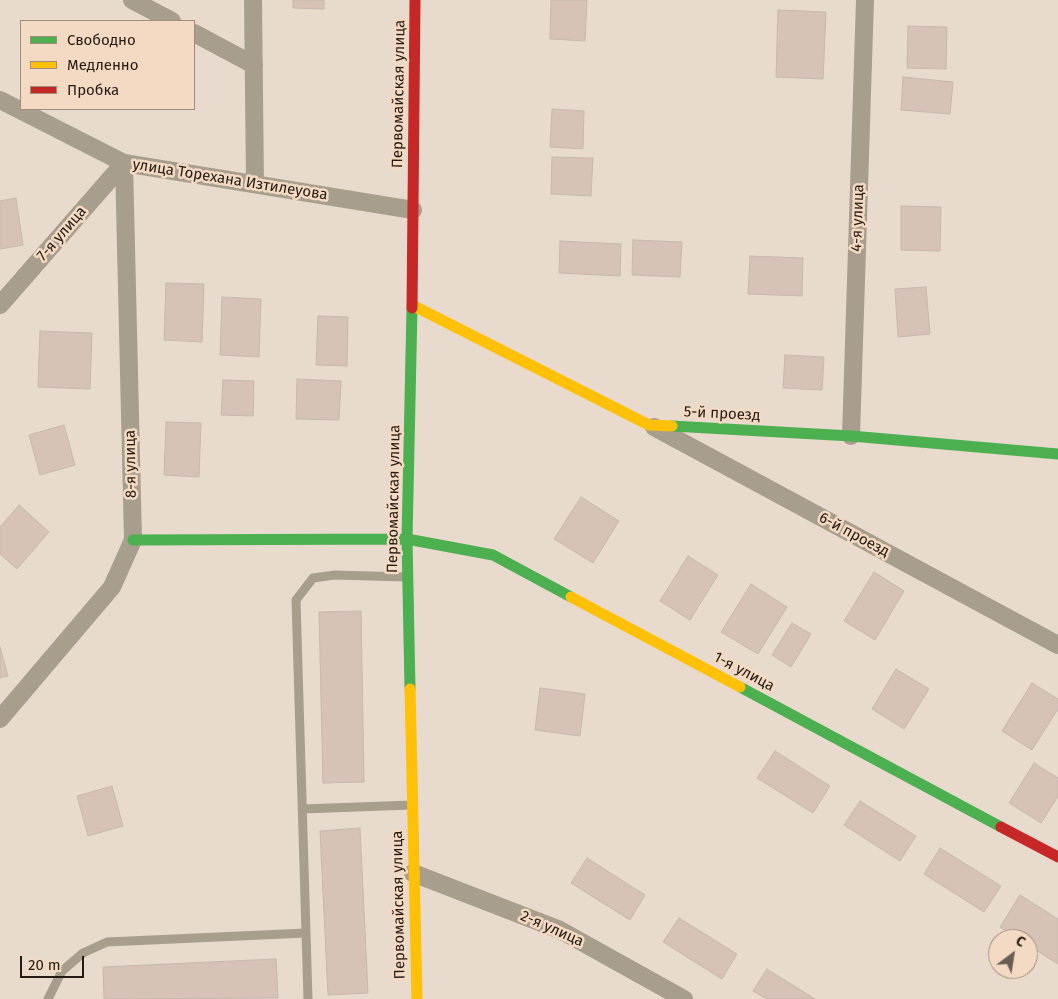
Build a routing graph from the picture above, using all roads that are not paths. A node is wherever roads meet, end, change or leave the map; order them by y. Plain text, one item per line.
1 (132, 0) edge
2 (253, 0) edge
3 (415, 0) edge
4 (865, 0) edge
5 (170, 20) edge
6 (195, 34) edge
7 (254, 65) junction
8 (0, 100) edge
9 (124, 162) junction
10 (255, 184) junction
11 (413, 210) junction
12 (0, 305) edge
13 (412, 306) junction
14 (649, 425) junction
15 (851, 436) junction
16 (1058, 454) edge
17 (407, 539) junction
18 (133, 540) junction
19 (408, 577) junction
20 (1058, 645) edge
21 (0, 719) edge
22 (412, 805) junction
23 (302, 809) junction
24 (1058, 857) edge
25 (413, 873) junction
26 (306, 933) junction
27 (48, 999) edge
28 (308, 999) edge
29 (416, 999) edge
30 (684, 999) edge

1 - 5 street
2 - 7 street
3 - 11 street, Первомайская улица
4 - 15 street, 4-я улица
6 - 7 street
7 - 10 street
8 - 9 street, улица Торехана Изтилеуова
9 - 10 street, улица Торехана Изтилеуова
9 - 12 street, 7-я улица
9 - 18 street, 8-я улица
10 - 11 street, улица Торехана Изтилеуова
11 - 13 street, Первомайская улица
13 - 14 street, 5-й проезд
13 - 17 street, Первомайская улица
14 - 15 street, 5-й проезд
14 - 20 street, 6-й проезд
15 - 16 street, 5-й проезд
17 - 18 street, 1-я улица
17 - 19 street, Первомайская улица
17 - 24 street, 1-я улица
18 - 21 street, 8-я улица
19 - 22 street, Первомайская улица
19 - 23 lane
22 - 23 lane
22 - 25 street, Первомайская улица
23 - 26 lane
25 - 29 street, Первомайская улица
25 - 30 street, 2-я улица
26 - 27 lane
26 - 28 lane

